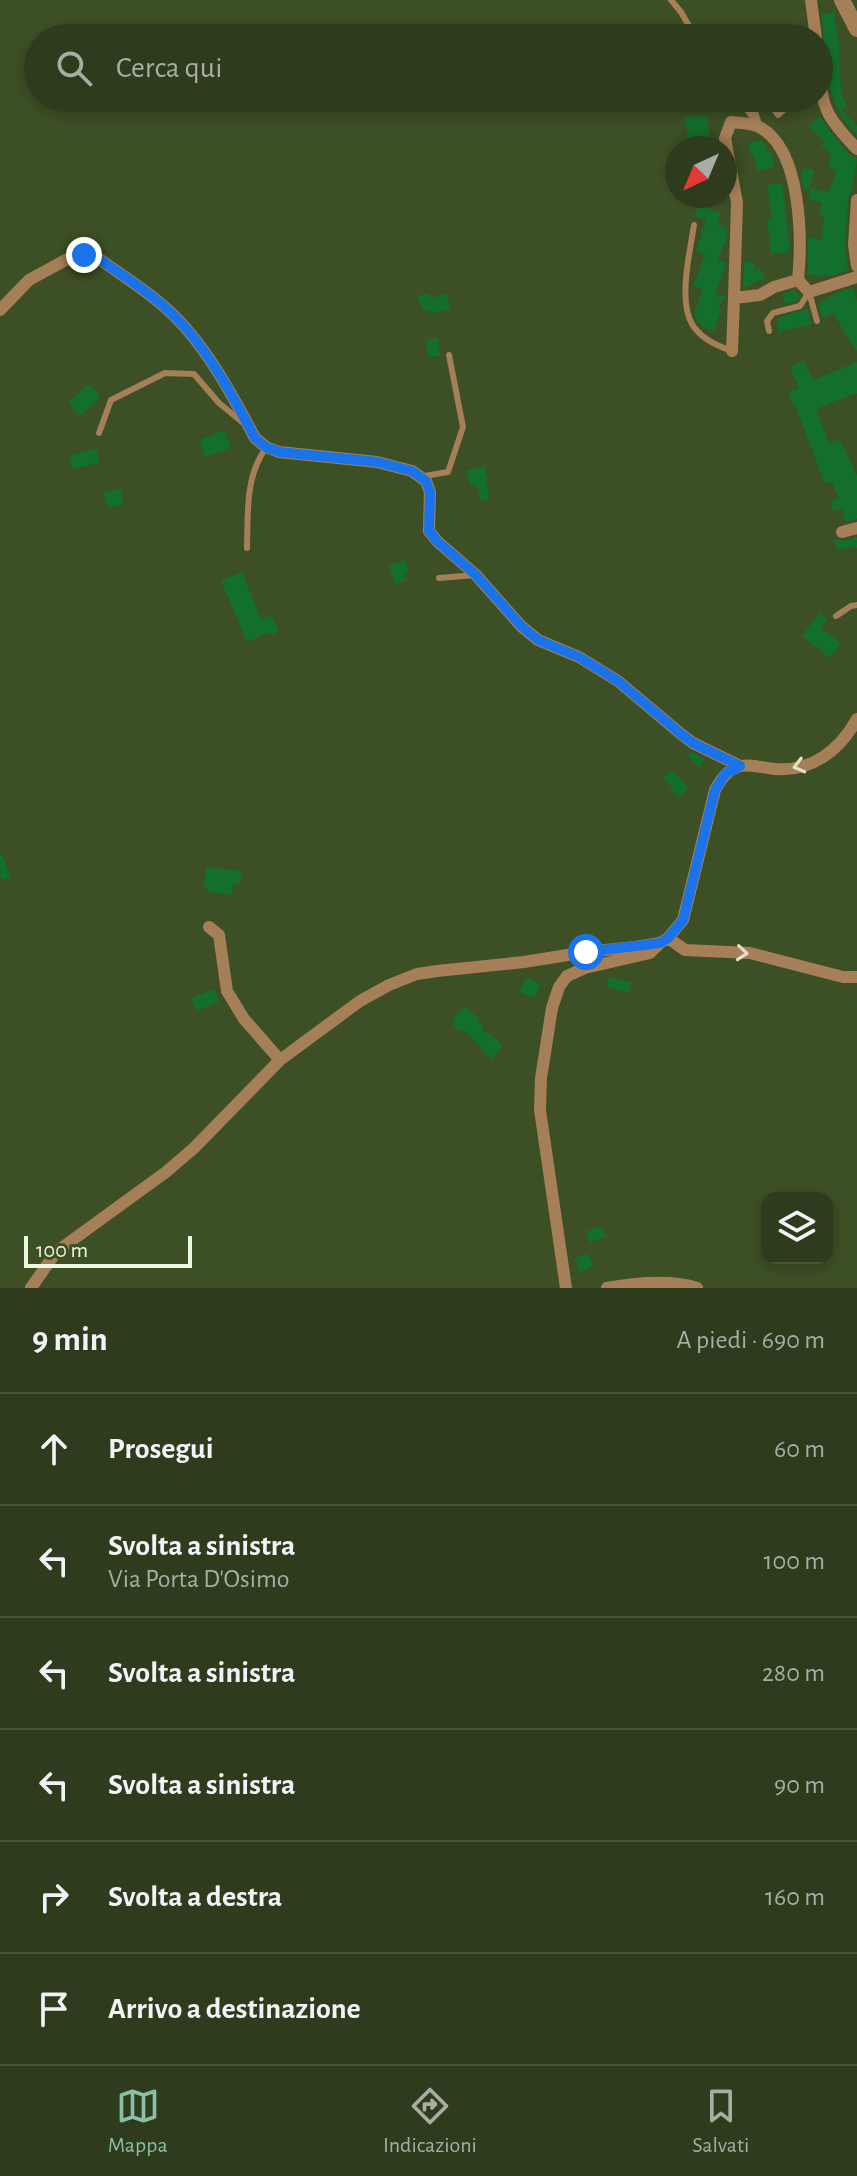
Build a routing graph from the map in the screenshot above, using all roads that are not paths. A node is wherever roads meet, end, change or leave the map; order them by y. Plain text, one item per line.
1 (671, 0) edge
2 (811, 0) edge
3 (842, 0) edge
4 (688, 24) edge
5 (814, 24) edge
6 (857, 29) edge
7 (749, 112) edge
8 (755, 112) edge
9 (827, 112) edge
10 (760, 127) junction
11 (857, 149) edge
12 (857, 200) edge
13 (694, 225) dead end
14 (857, 266) edge
15 (857, 277) edge
16 (798, 280) junction
17 (809, 292) junction
18 (734, 298) junction
19 (0, 310) edge
20 (817, 321) dead end
21 (769, 331) dead end
22 (732, 351) joint
23 (449, 355) dead end
24 (250, 428) junction
25 (99, 433) dead end
26 (266, 447) junction
27 (420, 477) junction
28 (857, 528) edge
29 (842, 532) dead end
30 (247, 548) dead end
31 (476, 575) junction
32 (439, 578) dead end
33 (857, 605) edge
34 (836, 616) dead end
35 (857, 719) edge
36 (740, 766) junction
37 (209, 927) dead end
38 (664, 941) junction
39 (857, 977) edge
40 (280, 1060) junction
41 (31, 1288) edge
42 (566, 1288) edge
43 (607, 1288) edge
44 (697, 1288) edge

1 - 4 lane
2 - 5 street
3 - 6 street
7 - 10 lane
8 - 10 lane
9 - 11 street
10 - 16 street
10 - 18 street
12 - 14 street
13 - 22 lane
15 - 17 street
16 - 17 street
16 - 18 street
17 - 20 lane
17 - 21 lane
18 - 22 street
19 - 24 street
23 - 27 lane
24 - 25 lane
24 - 26 street
26 - 27 street
26 - 30 lane
27 - 31 street
28 - 29 street
31 - 32 lane
31 - 36 street
33 - 34 lane
35 -> 36 street
36 - 38 street
37 - 40 street
38 -> 39 street
38 - 40 street
38 - 42 street
40 - 41 street
43 - 44 street

